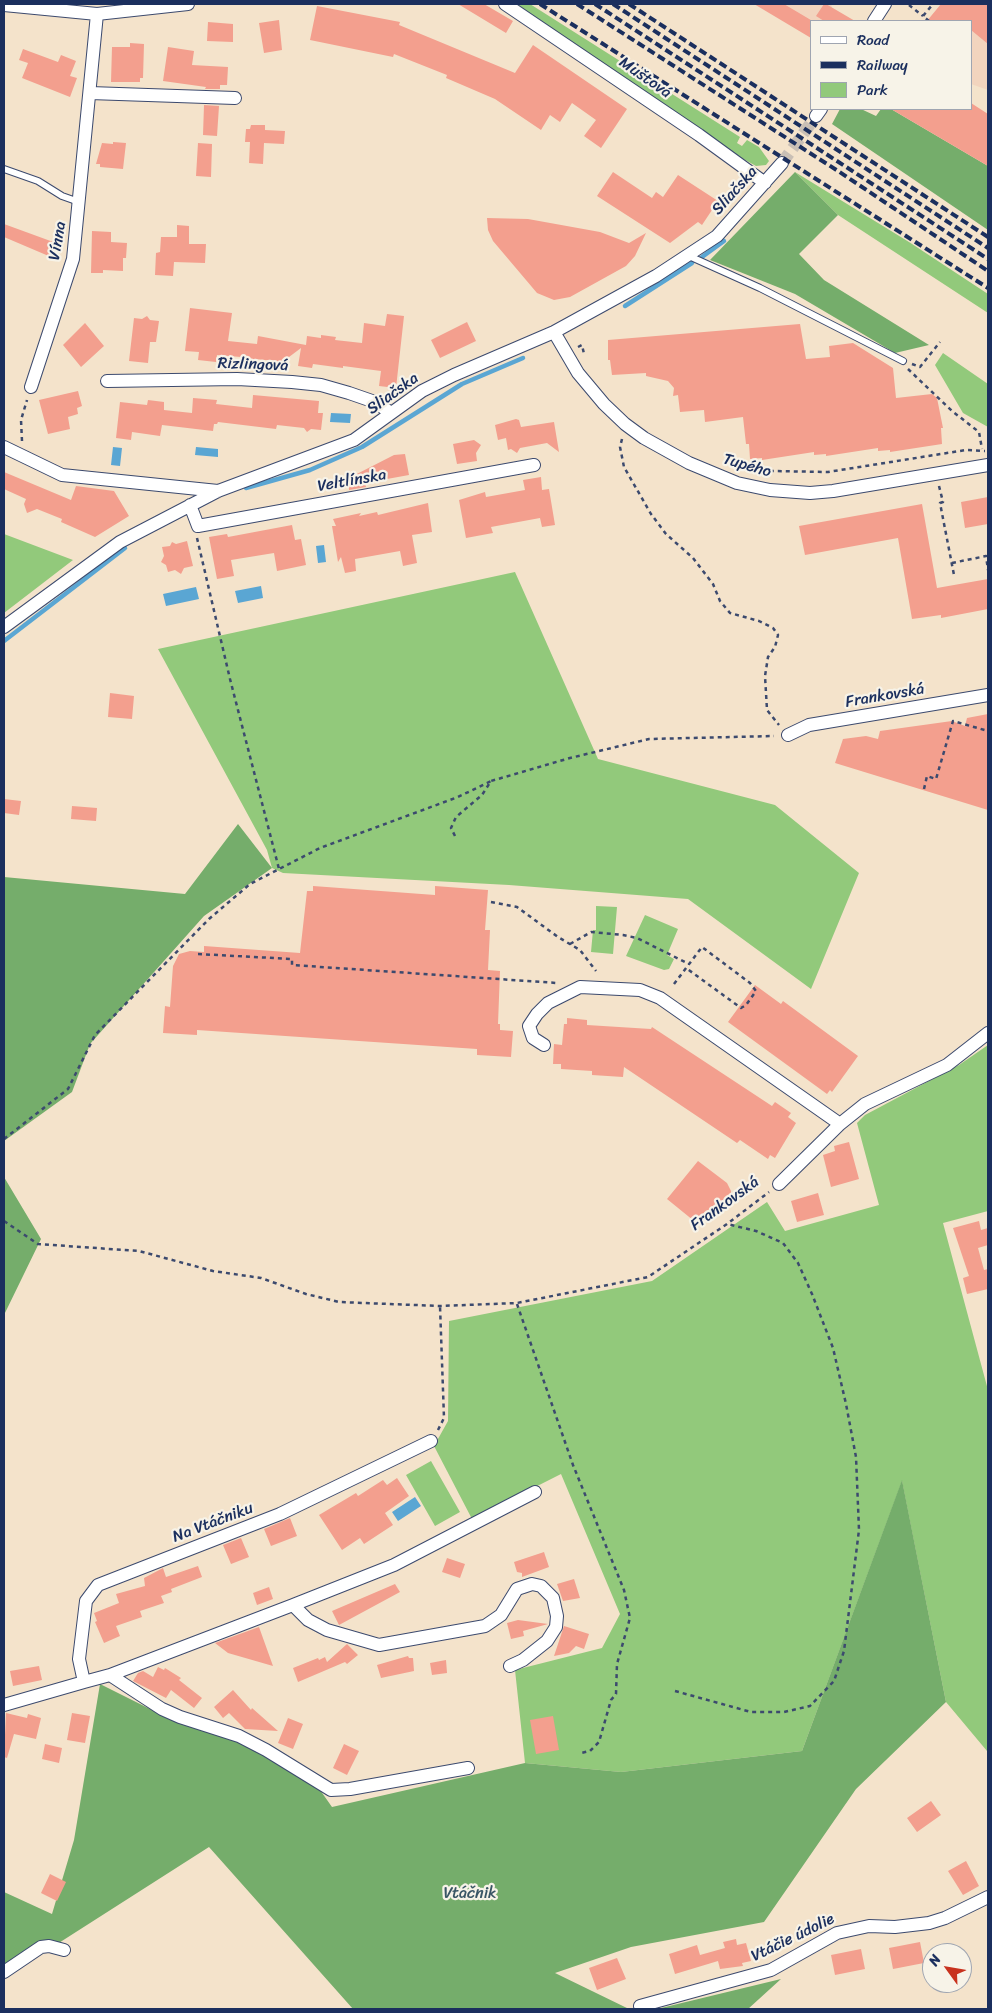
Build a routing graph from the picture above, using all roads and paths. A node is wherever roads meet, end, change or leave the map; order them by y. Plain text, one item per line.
1 (188, 4) edge
2 (505, 4) edge
3 (885, 4) edge
4 (933, 4) edge
5 (4, 5) edge
6 (909, 5) dead end
7 (97, 14) junction
8 (923, 16) junction
9 (875, 20) edge
10 (928, 20) edge
11 (90, 93) junction
12 (235, 98) dead end
13 (782, 163) tunnel mouth
14 (4, 169) edge
15 (765, 183) junction
16 (80, 202) junction
17 (689, 256) junction
18 (554, 332) junction
19 (940, 342) dead end
20 (565, 352) junction
21 (585, 358) dead end
22 (903, 361) junction
23 (107, 381) dead end
24 (30, 387) joint
25 (391, 413) junction
26 (620, 432) dead end
27 (4, 447) edge
28 (982, 449) junction
29 (988, 452) edge
30 (22, 455) junction
31 (534, 465) dead end
32 (988, 465) edge
33 (732, 466) dead end
34 (939, 484) dead end
35 (218, 491) junction
36 (190, 505) junction
37 (198, 526) junction
38 (952, 563) junction
39 (988, 570) edge
40 (954, 575) dead end
41 (4, 626) edge
42 (988, 695) edge
43 (988, 731) edge
44 (788, 735) junction
45 (491, 781) junction
46 (924, 789) dead end
47 (455, 836) dead end
48 (279, 869) junction
49 (491, 902) dead end
50 (570, 944) junction
51 (198, 954) dead end
52 (689, 964) junction
53 (686, 968) junction
54 (596, 970) dead end
55 (558, 983) dead end
56 (674, 984) dead end
57 (988, 1033) edge
58 (544, 1045) dead end
59 (840, 1124) junction
60 (4, 1139) edge
61 (779, 1184) joint
62 (4, 1221) edge
63 (727, 1224) junction
64 (517, 1303) junction
65 (440, 1306) junction
66 (431, 1441) joint
67 (535, 1492) dead end
68 (293, 1605) junction
69 (510, 1666) dead end
70 (110, 1674) junction
71 (84, 1682) junction
72 (675, 1691) dead end
73 (4, 1705) edge
74 (581, 1753) dead end
75 (468, 1768) dead end
76 (988, 1897) edge
77 (64, 1950) dead end
78 (4, 1972) edge
79 (640, 2006) dead end

1 - 7 street
2 - 15 street, Muštová
3 - 9 street
4 - 8 path
5 - 7 street
6 - 8 path
7 - 11 street, Vínna
8 - 10 path
11 - 12 street
11 - 16 street, Vínna
13 - 15 street, Sliačska
14 - 16 lane
15 - 17 street, Sliačska
16 - 24 street, Vínna
17 - 18 street, Sliačska
17 - 22 lane
18 - 20 street, Tupého
18 - 25 street, Sliačska
19 - 22 path
20 - 21 path
20 - 32 street, Tupého
22 - 28 path
23 - 25 street, Rizlingová
24 - 30 path
25 - 35 street, Sliačska
26 - 44 path
27 - 30 street
28 - 29 path
28 - 33 path
30 - 35 street
31 - 37 street, Veltlínska
34 - 38 path
35 - 36 street, Sliačska
36 - 37 street
36 - 41 street, Sliačska
37 - 48 path
38 - 39 path
38 - 40 path
42 - 44 street, Frankovská
43 - 46 path
44 - 45 path
45 - 47 path
45 - 48 path
48 - 60 path
49 - 50 path
50 - 52 path
50 - 54 path
51 - 55 path
52 - 53 path
52 - 53 path
53 - 56 path
57 - 59 street, Frankovská
58 - 59 street
59 - 61 street, Frankovská
61 - 63 path, Frankovská
62 - 65 path, Frankovská
63 - 64 path, Frankovská
63 - 72 path
64 - 65 path, Frankovská
64 - 74 path
65 - 66 path
66 - 71 street, Na Vtáčniku
67 - 68 street
68 - 69 street
68 - 70 street
70 - 71 street
70 - 75 street
71 - 73 street
76 - 79 street, Vtáčie údolie
77 - 78 street

